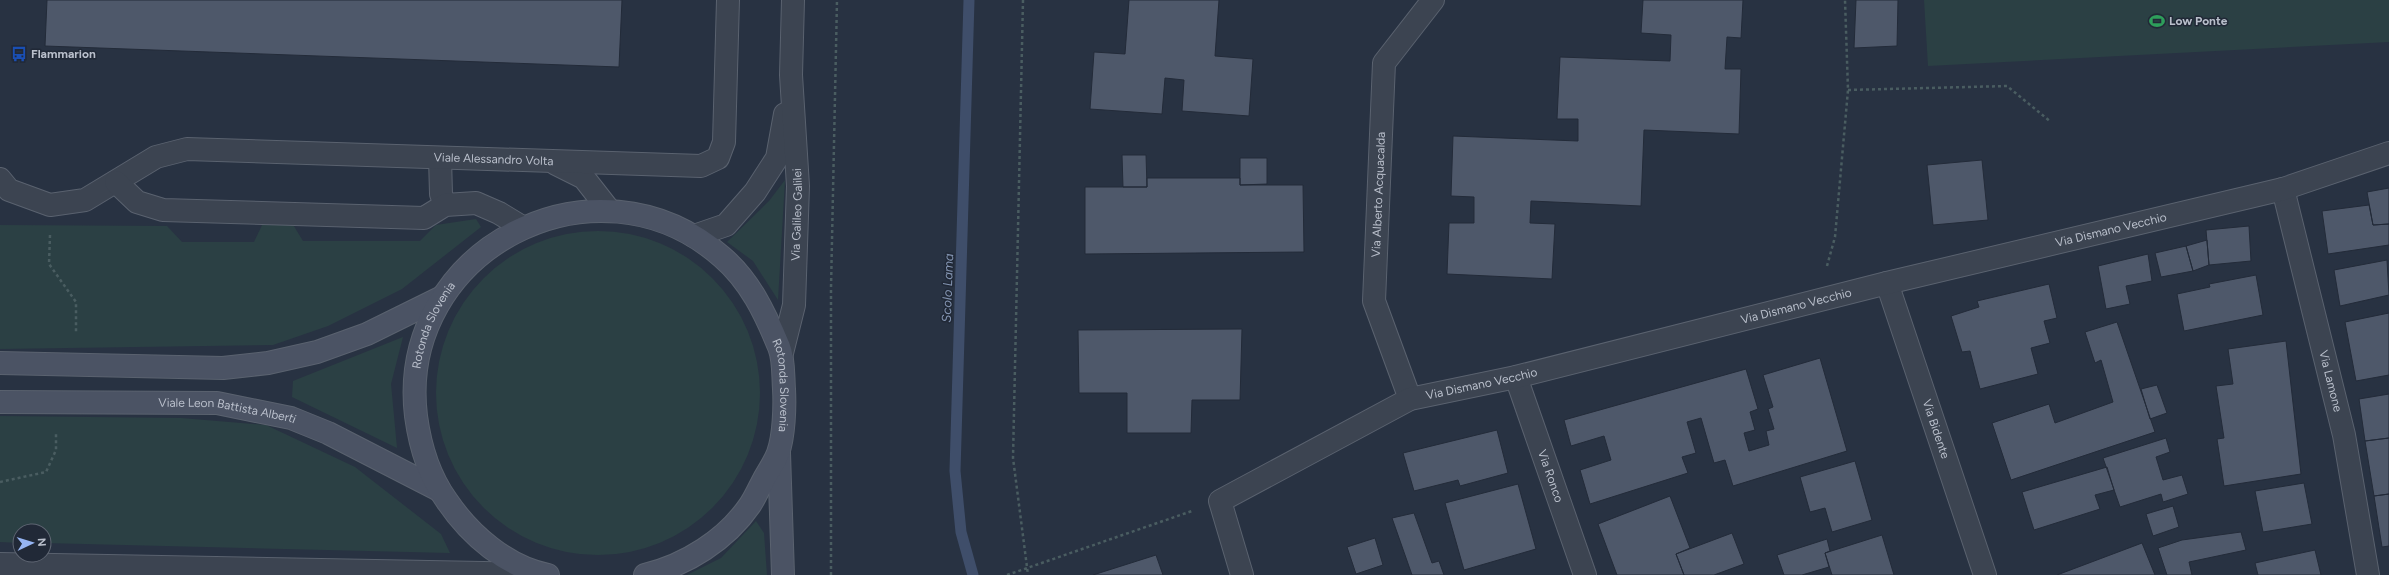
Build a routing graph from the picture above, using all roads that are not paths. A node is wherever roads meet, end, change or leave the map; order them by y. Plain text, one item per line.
1 (728, 0) edge
2 (793, 0) edge
3 (1433, 0) edge
4 (792, 75) junction
5 (2389, 153) edge
6 (440, 158) junction
7 (550, 161) junction
8 (0, 179) edge
9 (116, 182) junction
10 (2282, 189) junction
11 (445, 205) junction
12 (610, 210) junction
13 (522, 227) junction
14 (694, 236) junction
15 (1887, 283) junction
16 (442, 297) junction
17 (782, 353) junction
18 (0, 363) edge
19 (1516, 377) junction
20 (1410, 399) junction
21 (0, 402) edge
22 (779, 452) junction
23 (439, 490) junction
24 (0, 564) edge
25 (545, 574) edge
26 (645, 575) edge
27 (783, 575) edge
28 (1242, 575) edge
29 (1585, 575) edge
30 (1985, 575) edge
31 (2368, 575) edge

1 - 7 street, Viale Alessandro Volta
2 - 4 street
3 - 20 street, Via Alberto Acquacalda
4 - 14 street
4 - 17 street, Via Galileo Galilei
5 - 10 street, Via Dismano Vecchio
6 - 7 street, Viale Alessandro Volta
6 - 9 street, Viale Alessandro Volta
6 - 11 street
7 - 12 street
8 - 9 street, Viale Alessandro Volta
9 - 11 street
10 - 15 street, Via Dismano Vecchio
10 - 31 street, Via Lamone
11 - 13 street
12 - 13 main road, Rotonda Slovenia
12 - 14 main road, Rotonda Slovenia
13 - 16 main road, Rotonda Slovenia
14 - 17 main road, Rotonda Slovenia
15 - 19 street, Via Dismano Vecchio
15 - 30 street, Via Bidente
16 - 18 main road
16 - 23 main road, Rotonda Slovenia
17 - 22 main road, Rotonda Slovenia
19 - 20 street, Via Dismano Vecchio
19 - 29 street, Via Ronco
20 - 28 street, Via Dismano Vecchio
21 - 23 main road, Viale Leon Battista Alberti
22 - 26 main road, Rotonda Slovenia
22 - 27 main road
23 - 25 main road, Rotonda Slovenia
24 - 25 street

